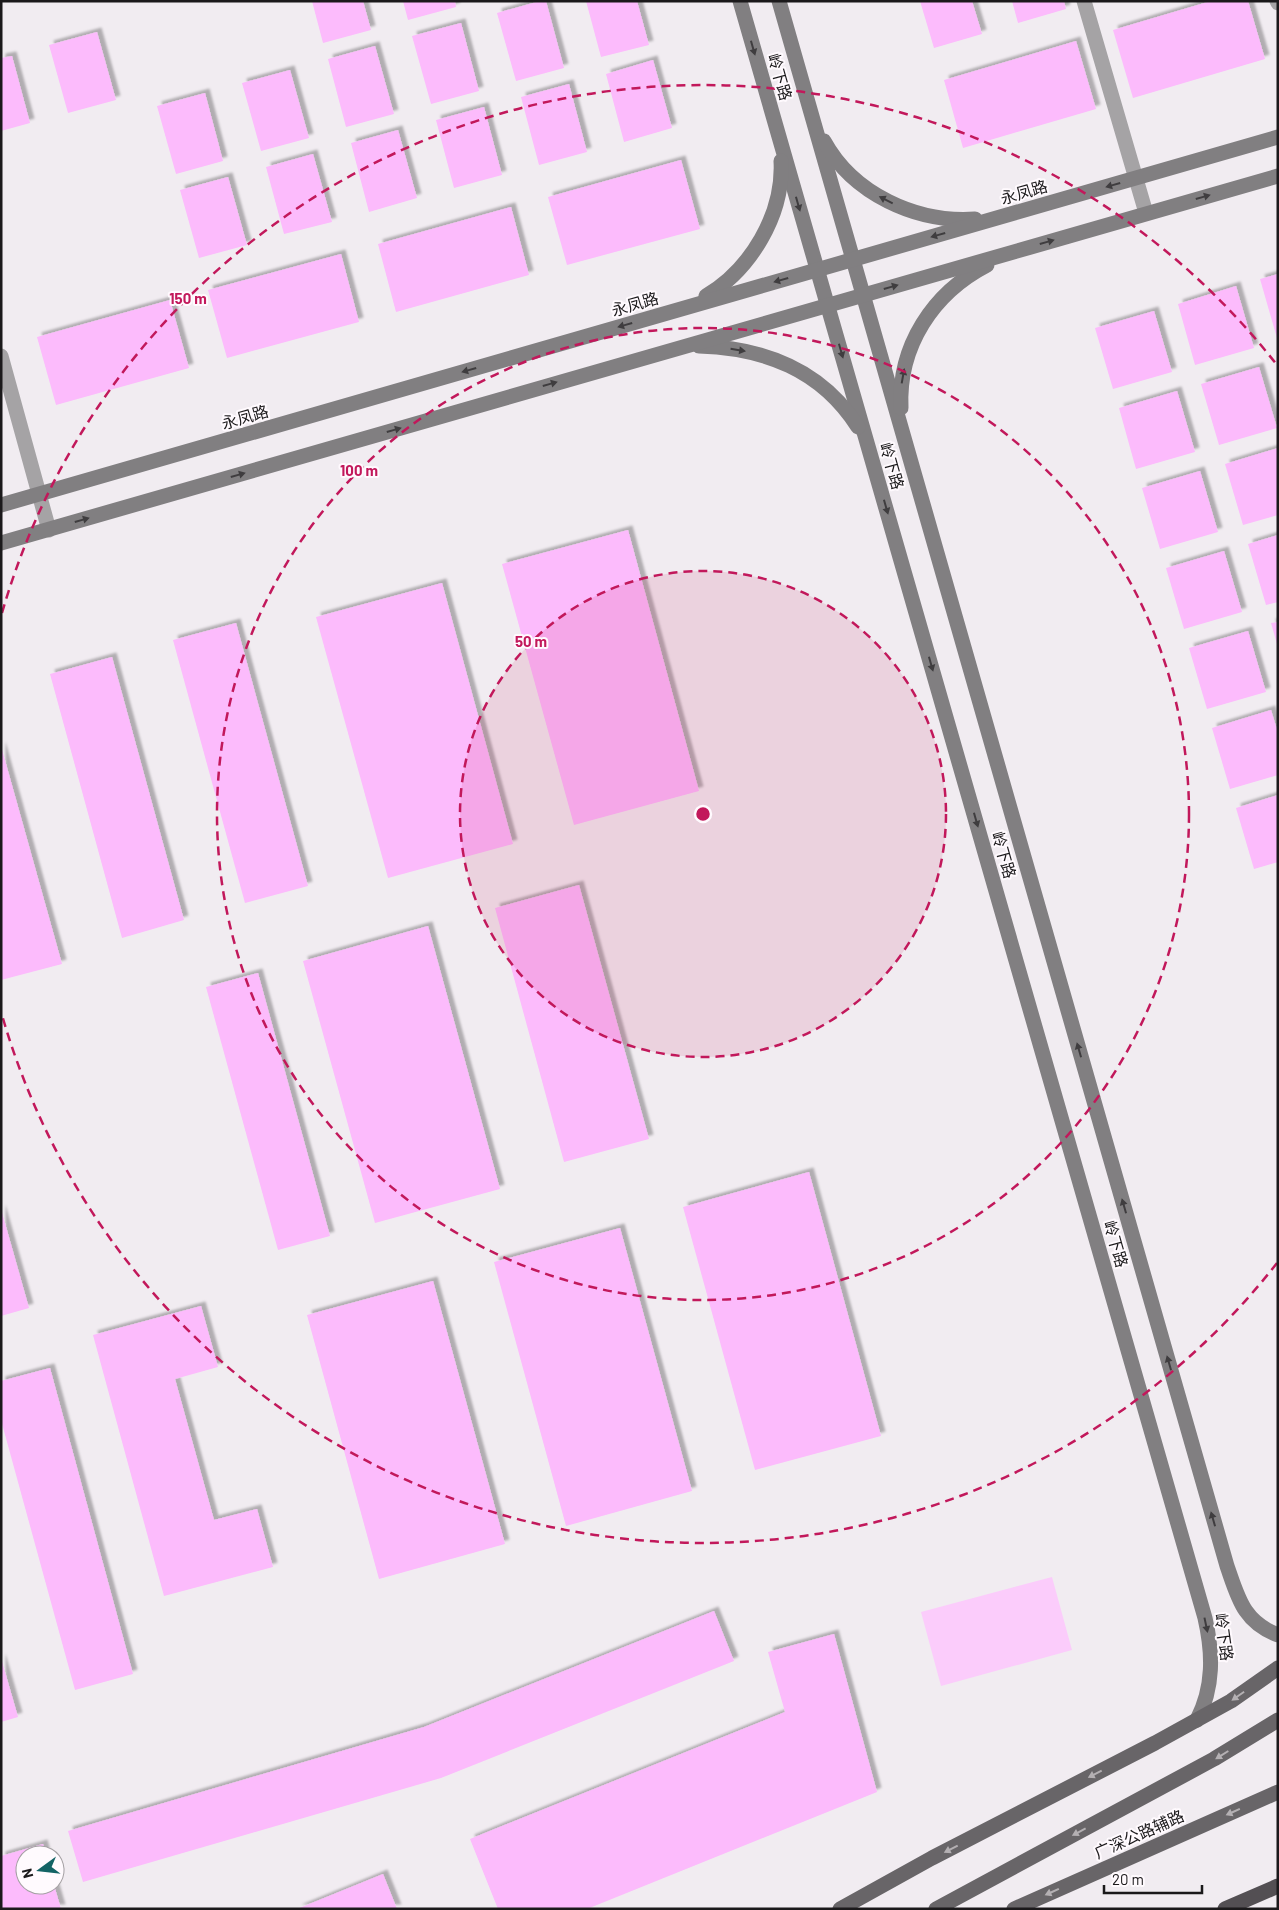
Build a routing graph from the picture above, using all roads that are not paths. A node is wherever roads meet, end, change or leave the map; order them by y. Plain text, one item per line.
1 (740, 1) edge
2 (779, 1) edge
3 (1084, 1) edge
4 (812, 115) junction
5 (778, 133) junction
6 (1278, 137) edge
7 (1278, 176) edge
8 (1136, 178) junction
9 (1146, 213) junction
10 (1001, 217) junction
11 (1018, 250) junction
12 (853, 260) junction
13 (817, 270) junction
14 (863, 294) junction
15 (827, 304) junction
16 (679, 309) junction
17 (672, 349) junction
18 (1, 356) edge
19 (906, 442) junction
20 (869, 448) junction
21 (39, 494) junction
22 (1, 505) edge
23 (49, 530) junction
24 (1, 543) edge
25 (1278, 1635) edge
26 (1278, 1668) edge
27 (1197, 1720) junction
28 (1278, 1720) edge
29 (1278, 1792) edge
30 (1278, 1886) edge
31 (840, 1909) edge
32 (936, 1909) edge
33 (1014, 1909) edge
34 (1225, 1909) edge

1 -> 5 street, 岭下路
2 - 4 street, 岭下路
3 - 8 street
10 -> 4 street
4 - 12 street, 岭下路
5 -> 13 street, 岭下路
5 - 16 street
6 - 8 street, 永凤路
9 -> 7 street
8 - 9 street
8 -> 10 street, 永凤路
11 -> 9 street
10 -> 12 street, 永凤路
14 -> 11 street
19 -> 11 street
12 - 13 street, 永凤路
12 - 14 street, 岭下路
13 - 15 street, 岭下路
13 -> 16 street, 永凤路
14 - 15 street
14 - 19 street, 岭下路
15 - 17 street
15 -> 20 street, 岭下路
16 -> 21 street, 永凤路
17 -> 20 street
23 -> 17 street
18 - 21 street
25 -> 19 street, 岭下路
20 -> 27 street, 岭下路
21 - 22 street, 永凤路
21 - 23 street
23 - 24 street
26 -> 27 main road
27 -> 31 main road
28 -> 32 main road
29 -> 33 main road, 广深公路辅路
30 - 34 highway

